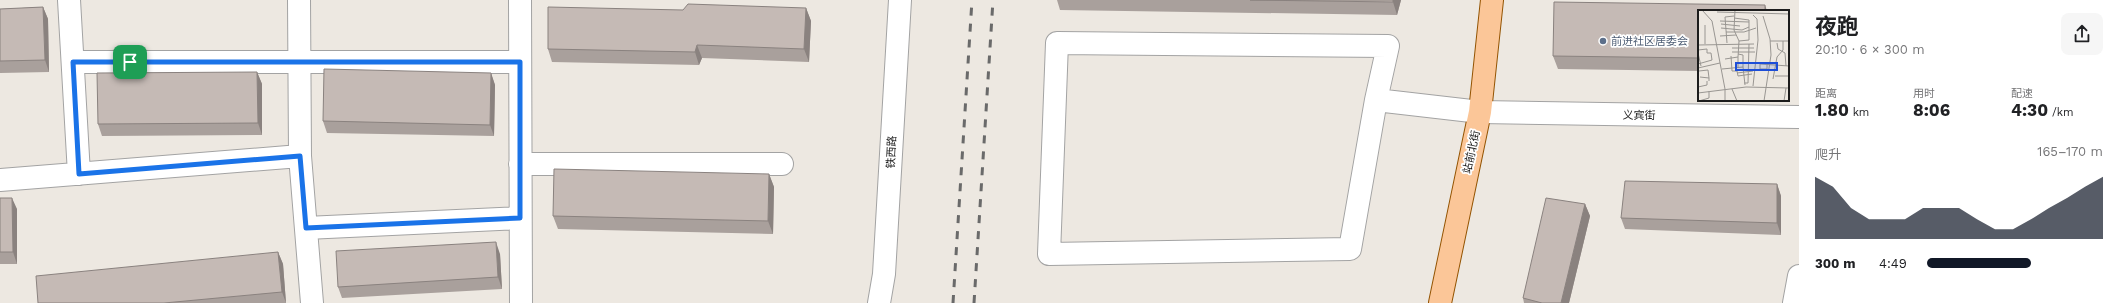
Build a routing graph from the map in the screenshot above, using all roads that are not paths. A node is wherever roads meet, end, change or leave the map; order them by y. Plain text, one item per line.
1 (69, 0) edge
2 (299, 0) edge
3 (520, 0) edge
4 (900, 0) edge
5 (1492, 0) edge
6 (73, 62) junction
7 (300, 62) junction
8 (520, 62) junction
9 (1376, 100) junction
10 (1480, 112) junction
11 (1799, 117) edge
12 (300, 156) junction
13 (520, 164) junction
14 (782, 164) dead end
15 (79, 174) junction
16 (0, 180) edge
17 (520, 218) junction
18 (306, 228) junction
19 (1799, 276) edge
20 (312, 303) edge
21 (521, 303) edge
22 (879, 303) edge
23 (1440, 303) edge
24 (1794, 303) edge

1 - 6 street
2 - 7 street
3 - 8 street
4 - 22 street, 铁西路
5 - 10 main road, 站前北街
6 - 7 street
6 - 15 street
7 - 8 street
7 - 12 street
8 - 13 street
9 - 9 street
9 - 10 street, 义宾街
10 - 11 street, 义宾街
10 - 23 main road, 站前北街
12 - 15 street
12 - 18 street
13 - 14 street
13 - 17 street
15 - 16 street
17 - 18 street
17 - 21 street
18 - 20 street
19 - 24 street

